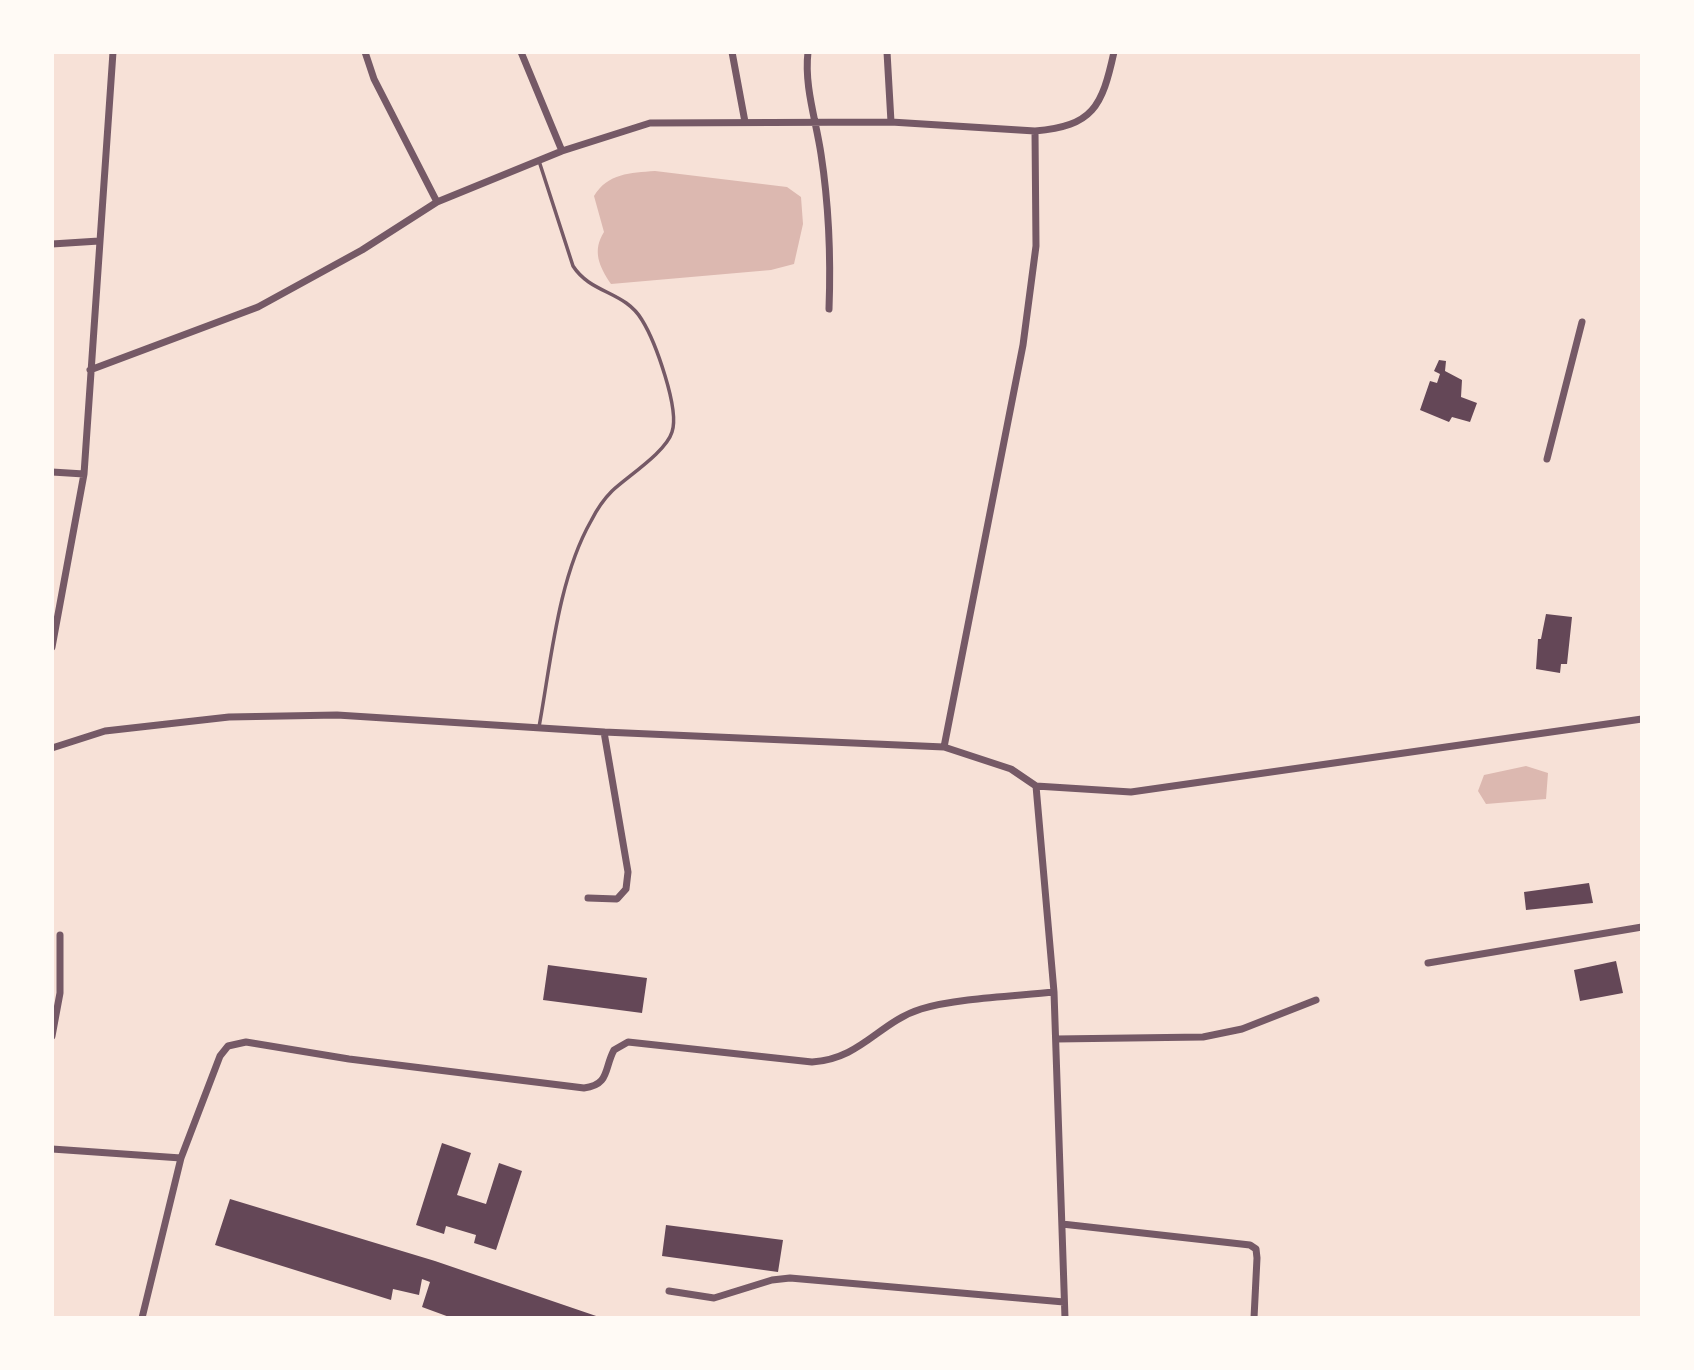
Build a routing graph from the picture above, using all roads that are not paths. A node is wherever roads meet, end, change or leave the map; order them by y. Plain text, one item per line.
1 (113, 52) edge
2 (365, 52) edge
3 (521, 52) edge
4 (732, 52) edge
5 (807, 52) edge
6 (887, 52) edge
7 (1114, 52) edge
8 (745, 122) junction
9 (817, 122) junction
10 (891, 122) junction
11 (1035, 131) junction
12 (562, 151) junction
13 (539, 161) junction
14 (437, 202) junction
15 (99, 242) junction
16 (52, 244) edge
17 (829, 309) dead end
18 (1582, 322) dead end
19 (90, 370) junction
20 (1547, 459) dead end
21 (52, 472) edge
22 (84, 474) junction
23 (52, 647) edge
24 (1642, 719) edge
25 (539, 727) junction
26 (604, 732) junction
27 (944, 747) junction
28 (52, 748) edge
29 (1036, 786) junction
30 (588, 898) dead end
31 (1642, 927) edge
32 (60, 935) dead end
33 (1428, 963) dead end
34 (1055, 992) junction
35 (1316, 1000) dead end
36 (52, 1036) edge
37 (1056, 1039) junction
38 (52, 1149) edge
39 (181, 1158) junction
40 (1062, 1224) junction
41 (669, 1291) dead end
42 (1064, 1302) junction
43 (142, 1318) edge
44 (1065, 1318) edge
45 (1254, 1318) edge

1 - 15 street
2 - 14 street
3 - 12 street
4 - 8 street
5 - 9 street
6 - 10 street
7 - 11 street
8 - 9 street
8 - 12 street
9 - 10 street
9 - 17 street
10 - 11 street
11 - 27 street
12 - 13 street
13 - 14 street
13 - 25 lane
14 - 19 street
15 - 16 street
15 - 19 street
18 - 20 street
19 - 22 street
21 - 22 street
22 - 23 street
24 - 29 street
25 - 26 street
25 - 28 street
26 - 27 street
26 - 30 street
27 - 29 street
29 - 34 street
31 - 33 street
32 - 36 street
34 - 37 street
34 - 39 street
35 - 37 street
37 - 40 street
38 - 39 street
39 - 43 street
40 - 42 street
40 - 45 street
41 - 42 street
42 - 44 street

